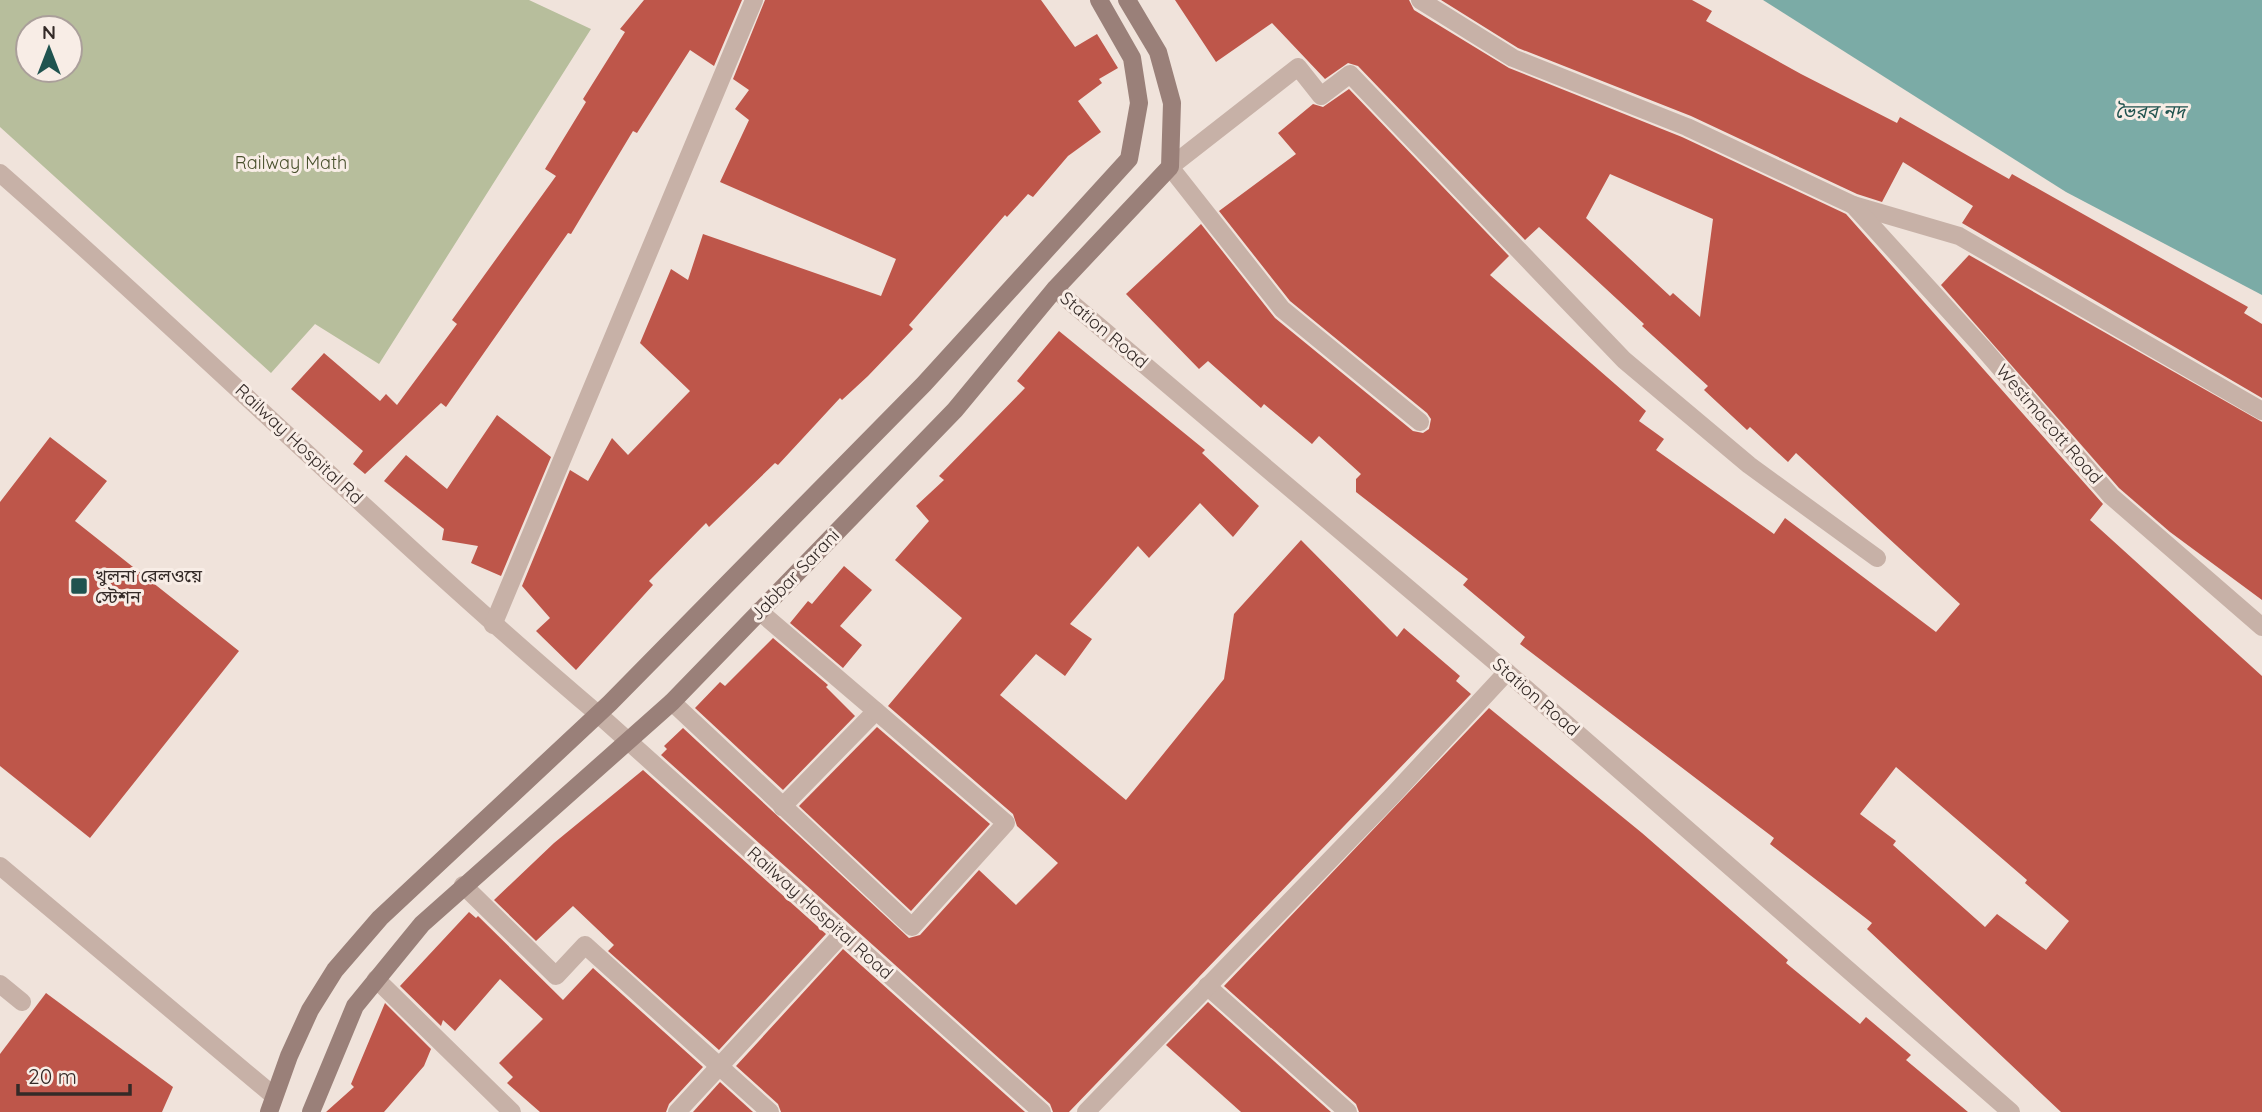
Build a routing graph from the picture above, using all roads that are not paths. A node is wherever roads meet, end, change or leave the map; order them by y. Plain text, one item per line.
1 (754, 0) edge
2 (1098, 0) edge
3 (1127, 0) edge
4 (1420, 0) edge
5 (1170, 167) junction
6 (0, 173) edge
7 (1853, 205) junction
8 (1055, 289) junction
9 (2262, 411) edge
10 (1420, 422) dead end
11 (1877, 558) dead end
12 (759, 611) junction
13 (493, 625) junction
14 (2262, 626) edge
15 (1507, 672) junction
16 (672, 702) junction
17 (876, 711) junction
18 (598, 714) junction
19 (627, 741) junction
20 (782, 807) junction
21 (0, 866) edge
22 (463, 885) junction
23 (842, 934) junction
24 (376, 979) junction
25 (0, 984) edge
26 (1207, 986) junction
27 (22, 1002) dead end
28 (719, 1066) junction
29 (272, 1104) edge
30 (317, 1108) edge
31 (512, 1112) edge
32 (677, 1112) edge
33 (770, 1112) edge
34 (1042, 1112) edge
35 (1086, 1112) edge
36 (1348, 1112) edge
37 (2011, 1112) edge

1 - 13 street
2 - 18 main road
3 - 5 main road
4 - 7 street
5 - 8 main road, Jabbar Sarani
5 - 10 street
5 - 11 street
6 - 13 street, Railway Hospital Rd
7 - 9 street
7 - 14 street, Westmacott Road
8 - 12 main road, Jabbar Sarani
8 - 15 street, Station Road
12 - 16 main road, Jabbar Sarani
12 - 17 street
13 - 18 street, Railway Hospital Rd
15 - 26 street
15 - 37 street, Station Road
16 - 19 main road, Jabbar Sarani
16 - 20 street
17 - 20 street
17 - 20 street
18 - 19 street, Railway Hospital Road
18 - 29 main road
19 - 22 main road, Jabbar Sarani
19 - 23 street, Railway Hospital Road
21 - 29 street
22 - 24 main road, Jabbar Sarani
22 - 28 street
23 - 28 street
23 - 34 street, Railway Hospital Road
24 - 30 main road, Jabbar Sarani
24 - 31 street
25 - 27 street
26 - 35 street
26 - 36 street
28 - 32 street
28 - 33 street

